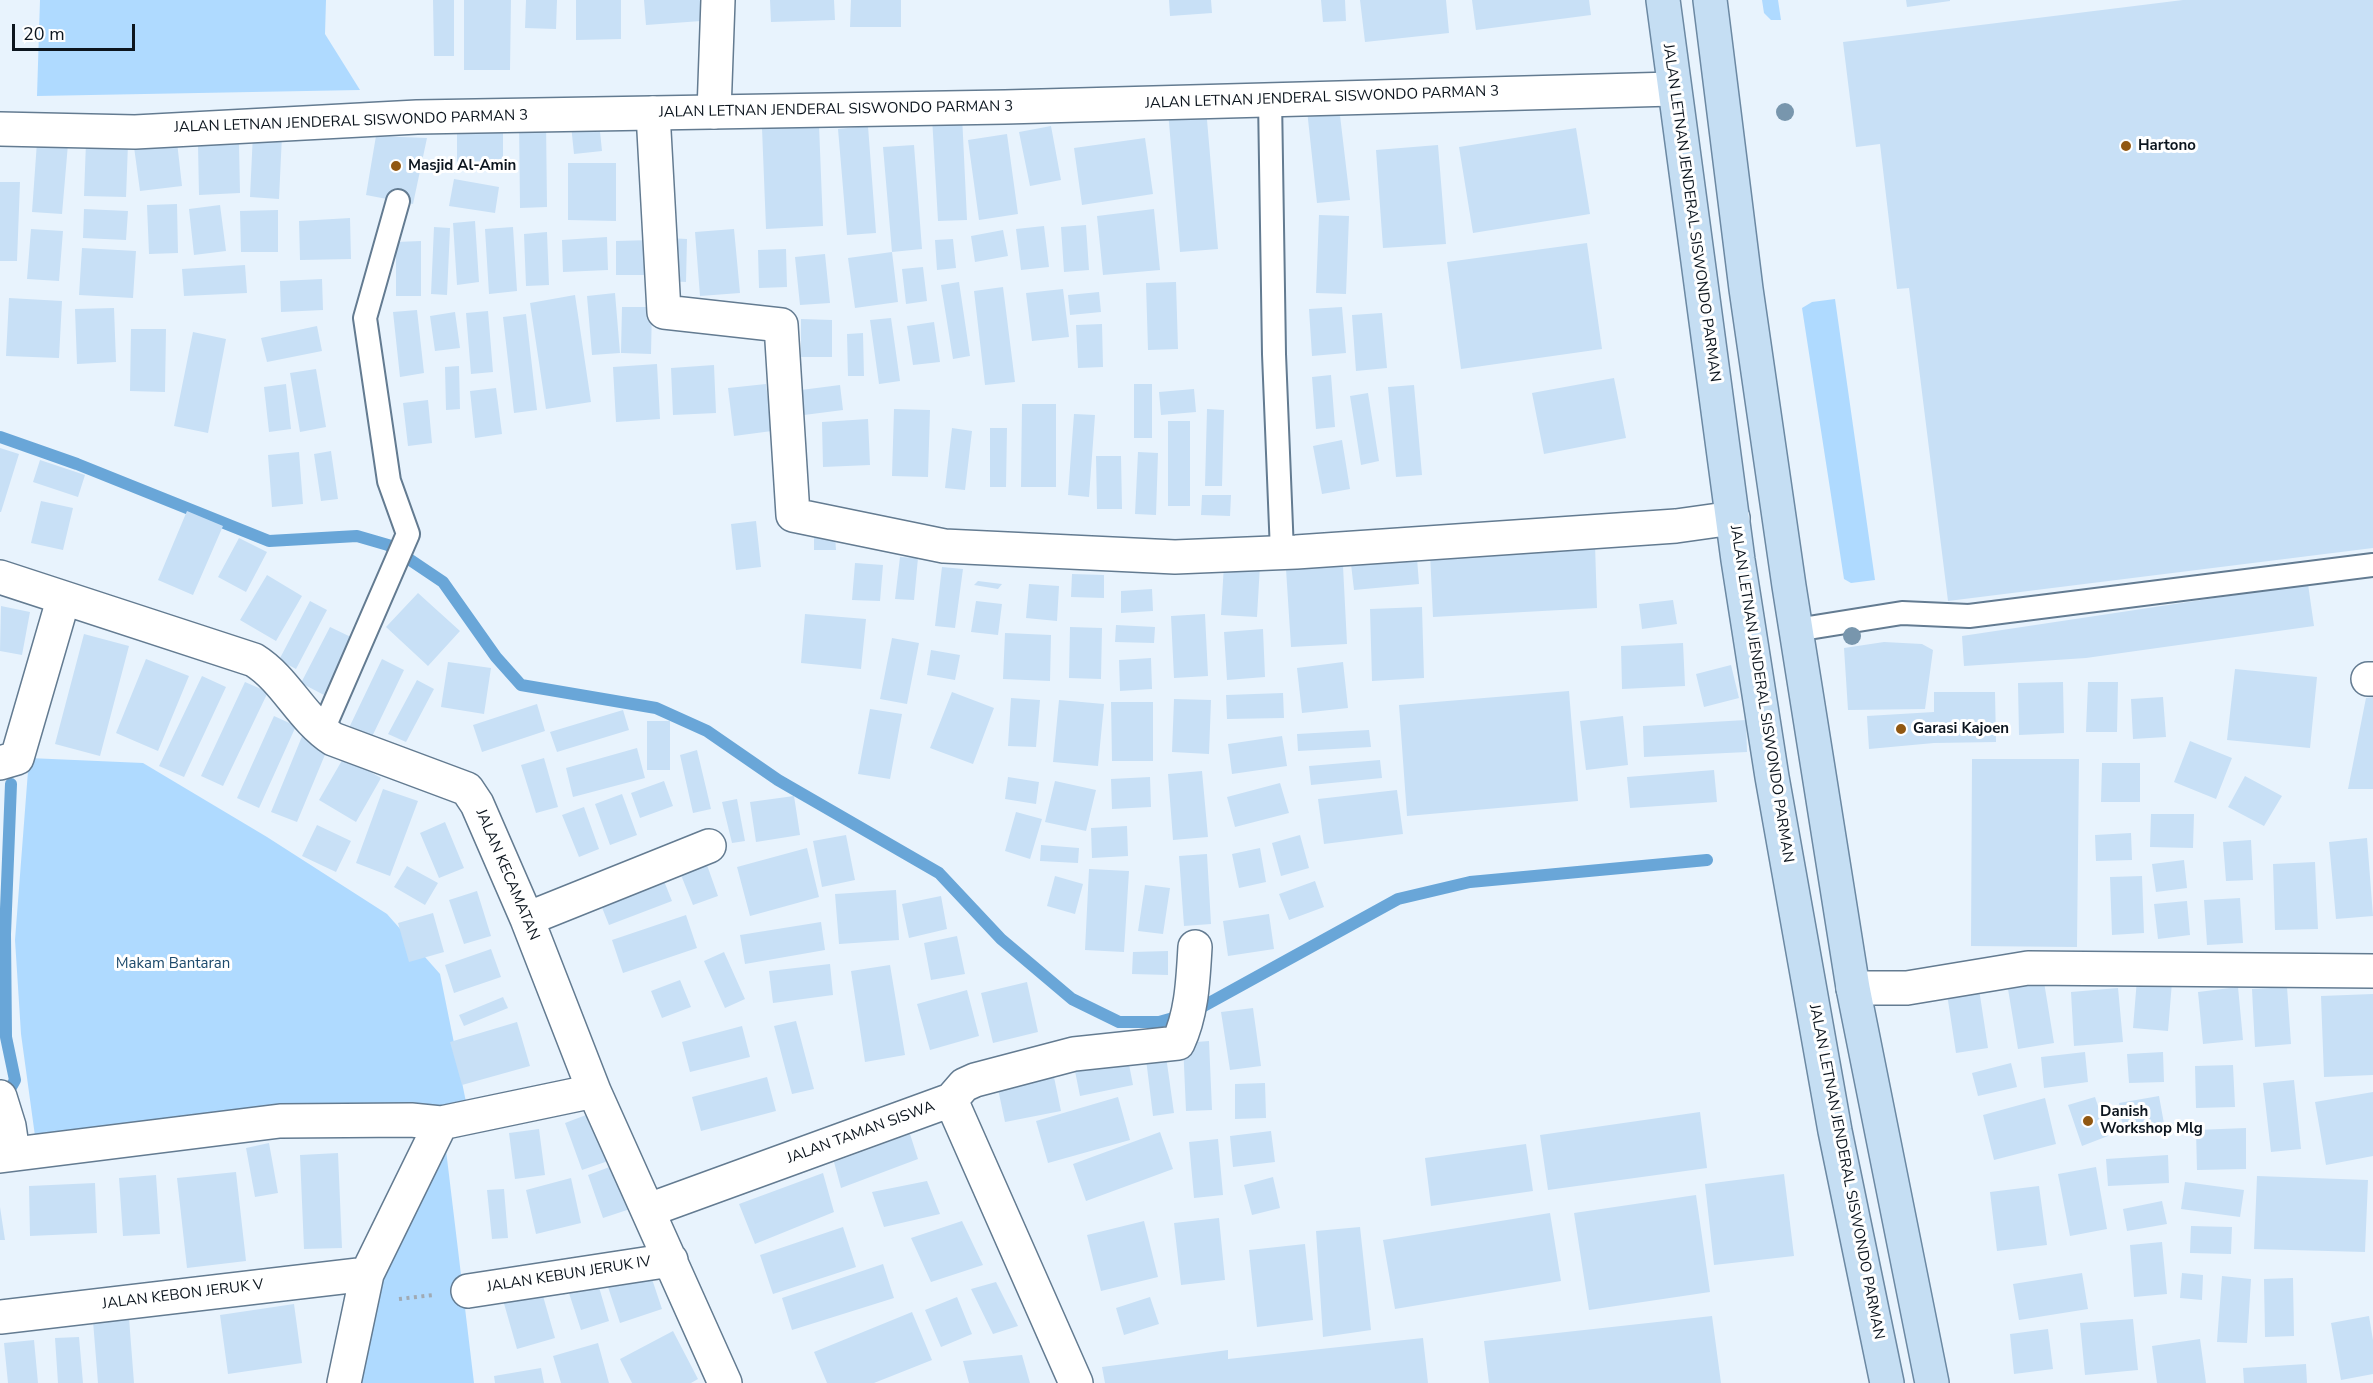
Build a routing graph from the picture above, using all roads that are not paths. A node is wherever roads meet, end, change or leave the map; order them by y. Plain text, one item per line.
1 (718, 0) edge
2 (1663, 0) edge
3 (1710, 0) edge
4 (1673, 89) junction
5 (1270, 98) junction
6 (714, 112) junction
7 (653, 113) junction
8 (0, 129) edge
9 (398, 201) dead end
10 (1733, 518) junction
11 (1282, 552) junction
12 (2373, 565) edge
13 (0, 577) edge
14 (63, 600) junction
15 (1796, 630) junction
16 (322, 732) junction
17 (0, 763) edge
18 (709, 846) dead end
19 (527, 919) junction
20 (1195, 947) dead end
21 (2373, 971) edge
22 (1853, 988) junction
23 (594, 1091) junction
24 (951, 1100) junction
25 (1881, 1122) junction
26 (441, 1123) junction
27 (1835, 1131) junction
28 (5, 1133) edge
29 (649, 1210) junction
30 (671, 1260) junction
31 (367, 1274) junction
32 (468, 1291) dead end
33 (0, 1317) edge
34 (344, 1383) edge
35 (724, 1383) edge
36 (1076, 1383) edge
37 (1887, 1383) edge
38 (1932, 1383) edge

1 - 6 street
2 - 4 main road, JALAN LETNAN JENDERAL SISWONDO PARMAN
3 - 15 main road
4 - 5 street, JALAN LETNAN JENDERAL SISWONDO PARMAN 3
4 - 10 main road, JALAN LETNAN JENDERAL SISWONDO PARMAN
5 - 6 street, JALAN LETNAN JENDERAL SISWONDO PARMAN 3
5 - 11 lane
6 - 7 street, JALAN LETNAN JENDERAL SISWONDO PARMAN 3
7 - 8 street, JALAN LETNAN JENDERAL SISWONDO PARMAN 3
7 - 11 street
9 - 16 lane
10 - 11 street
10 - 27 main road, JALAN LETNAN JENDERAL SISWONDO PARMAN
12 - 15 lane
13 - 14 street, JALAN KECAMATAN
14 - 16 street, JALAN KECAMATAN
14 - 17 street
15 - 22 main road
16 - 19 street, JALAN KECAMATAN
18 - 19 street
19 - 23 street, JALAN KECAMATAN
20 - 24 street
21 - 22 street
22 - 25 main road
23 - 26 street
23 - 29 street, JALAN KECAMATAN
24 - 29 street, JALAN TAMAN SISWA
24 - 36 street, JALAN TAMAN SISWA
25 - 27 main road
25 - 38 main road
26 - 28 street
26 - 31 street
27 - 37 main road, JALAN LETNAN JENDERAL SISWONDO PARMAN
29 - 30 street, JALAN KECAMATAN
30 - 32 street, JALAN KEBUN JERUK IV
30 - 35 street, JALAN KECAMATAN
31 - 33 street, JALAN KEBON JERUK V
31 - 34 street

